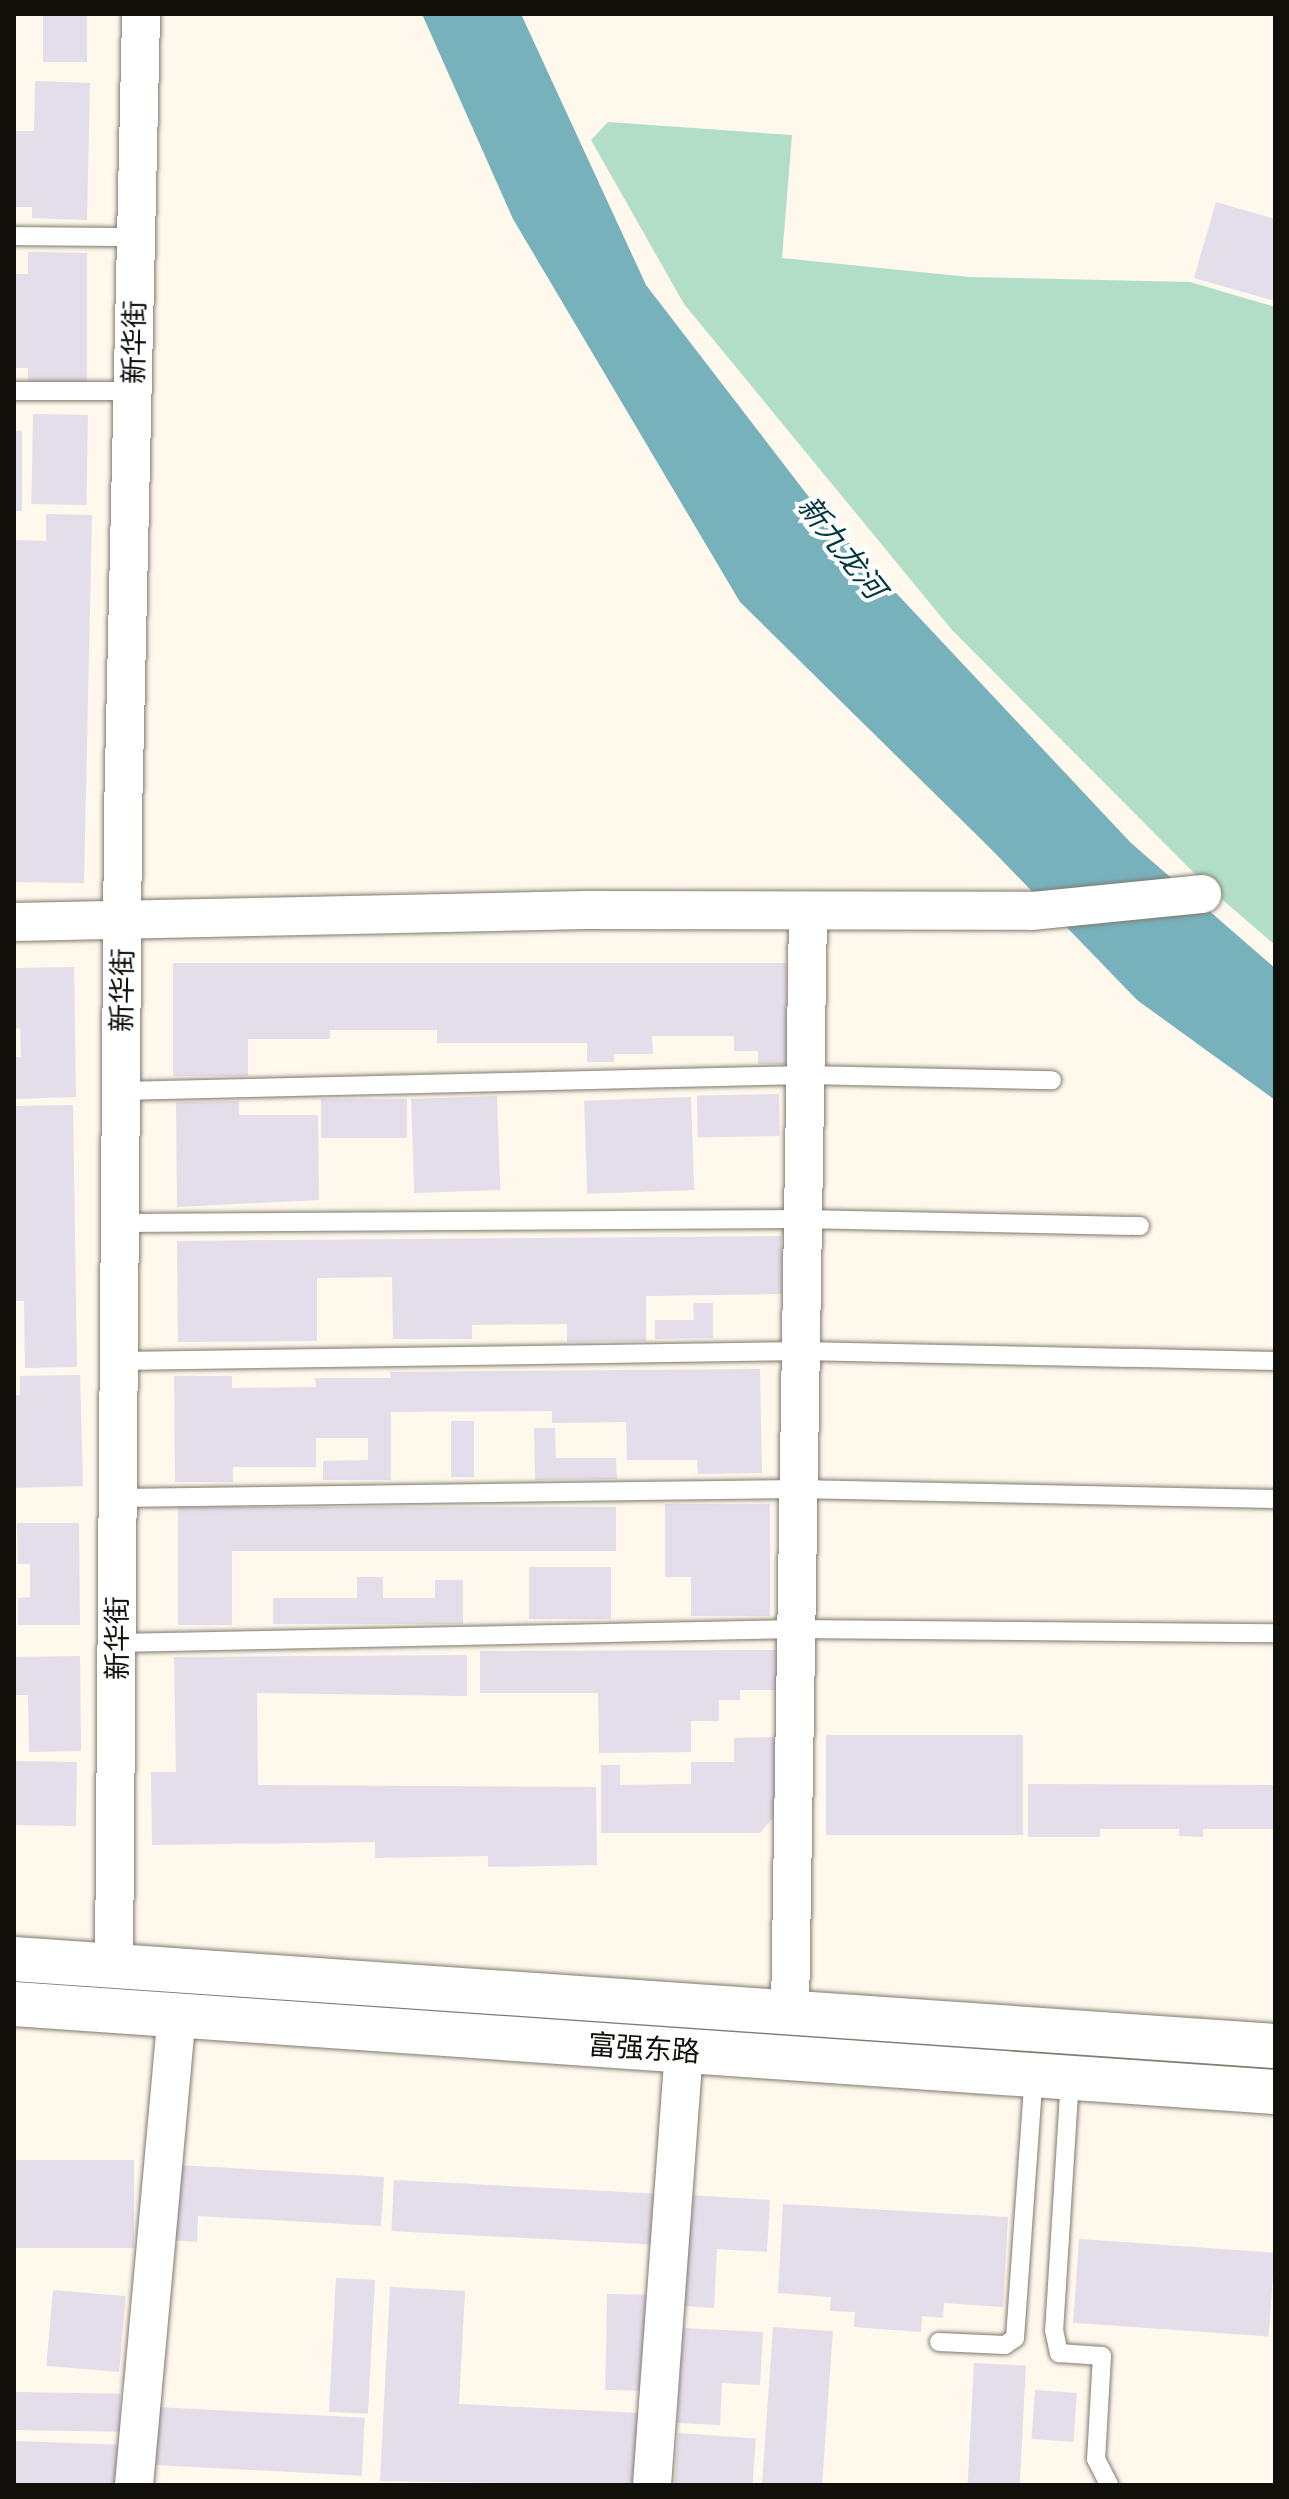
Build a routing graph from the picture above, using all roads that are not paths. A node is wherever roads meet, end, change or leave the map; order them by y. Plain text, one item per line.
1 (141, 14) edge
2 (14, 236) edge
3 (136, 237) junction
4 (14, 391) edge
5 (133, 391) junction
6 (1202, 894) dead end
7 (808, 914) junction
8 (123, 920) junction
9 (14, 922) edge
10 (805, 1075) junction
11 (1052, 1080) dead end
12 (121, 1091) junction
13 (803, 1219) junction
14 (120, 1223) junction
15 (1140, 1226) dead end
16 (801, 1351) junction
17 (119, 1361) junction
18 (1275, 1361) edge
19 (798, 1489) junction
20 (118, 1498) junction
21 (1275, 1499) edge
22 (796, 1629) junction
23 (1275, 1633) edge
24 (117, 1643) junction
25 (14, 1959) edge
26 (114, 1966) junction
27 (14, 2004) edge
28 (790, 2012) junction
29 (177, 2016) junction
30 (1275, 2046) edge
31 (684, 2051) junction
32 (1052, 2076) junction
33 (1275, 2092) edge
34 (939, 2342) dead end
35 (134, 2485) edge
36 (652, 2485) edge
37 (1109, 2485) edge

1 - 3 street, 新华街
2 - 3 lane
3 - 5 street, 新华街
4 - 5 lane
5 - 8 street, 新华街
6 - 7 street
7 - 8 street
7 - 10 street
8 - 9 street
8 - 12 street, 新华街
10 - 11 lane
10 - 12 lane
10 - 13 street
12 - 14 street, 新华街
13 - 14 lane
13 - 15 lane
13 - 16 street
14 - 17 street, 新华街
16 - 17 lane
16 - 18 lane
16 - 19 street
17 - 20 street, 新华街
19 - 20 lane
19 - 21 lane
19 - 22 street
20 - 24 street, 新华街
22 - 23 lane
22 - 24 lane
22 - 28 street
24 - 26 street, 新华街
25 - 26 main road, 富强东路
26 - 28 main road, 富强东路
27 - 29 main road, 富强东路
28 - 30 main road, 富强东路
29 - 31 main road, 富强东路
29 - 35 street
31 - 32 main road, 富强东路
31 - 36 street
32 - 33 main road, 富强东路
32 - 34 lane
32 - 37 lane

